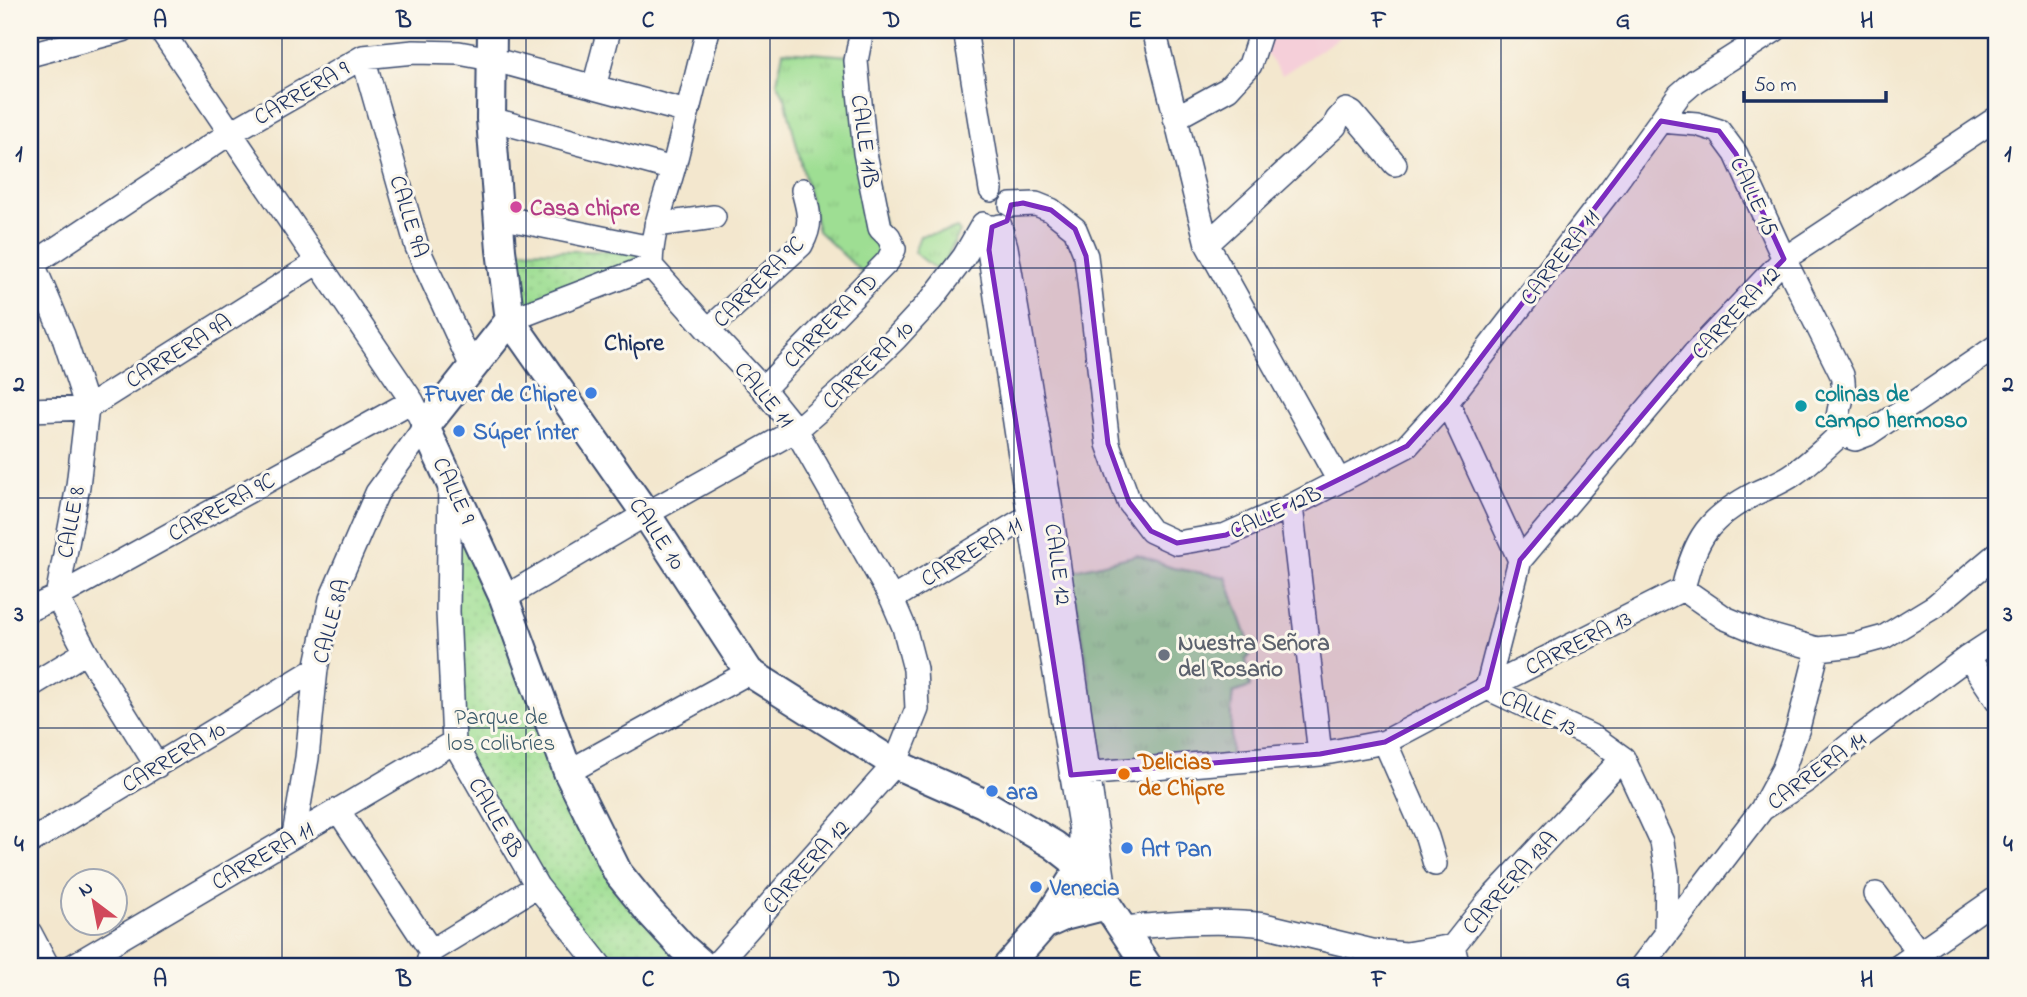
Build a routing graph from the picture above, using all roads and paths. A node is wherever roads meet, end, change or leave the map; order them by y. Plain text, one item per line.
1 (123, 30) edge
2 (162, 30) edge
3 (492, 30) edge
4 (609, 30) edge
5 (708, 30) edge
6 (862, 30) edge
7 (965, 30) edge
8 (1154, 30) edge
9 (1259, 30) edge
10 (1775, 30) edge
11 (30, 55) edge
12 (363, 57) junction
13 (491, 59) junction
14 (594, 87) junction
15 (687, 112) junction
16 (1175, 118) junction
17 (1997, 118) edge
18 (491, 119) junction
19 (1661, 121) junction
20 (230, 133) junction
21 (1395, 164) dead end
22 (673, 169) junction
23 (803, 190) dead end
24 (991, 190) junction
25 (1012, 205) junction
26 (500, 217) junction
27 (714, 217) dead end
28 (656, 225) junction
29 (992, 226) junction
30 (1207, 244) junction
31 (894, 249) joint
32 (651, 257) junction
33 (1784, 259) junction
34 (318, 262) junction
35 (31, 263) edge
36 (510, 320) junction
37 (708, 330) junction
38 (1997, 346) edge
39 (473, 369) junction
40 (763, 389) junction
41 (412, 401) junction
42 (1447, 402) junction
43 (87, 408) junction
44 (30, 410) edge
45 (425, 427) junction
46 (796, 430) junction
47 (1841, 434) junction
48 (450, 477) junction
49 (1339, 481) junction
50 (1050, 504) junction
51 (1291, 506) junction
52 (646, 514) junction
53 (1030, 515) junction
54 (1997, 554) edge
55 (1520, 559) junction
56 (1683, 589) junction
57 (57, 597) junction
58 (504, 598) junction
59 (892, 599) junction
60 (30, 609) edge
61 (1997, 638) edge
62 (1818, 649) junction
63 (86, 652) junction
64 (1968, 657) junction
65 (316, 669) junction
66 (749, 672) junction
67 (30, 686) edge
68 (1487, 688) junction
69 (1997, 700) edge
70 (454, 742) junction
71 (1385, 742) junction
72 (1320, 754) junction
73 (1623, 758) junction
74 (895, 764) junction
75 (157, 766) junction
76 (568, 772) junction
77 (1080, 774) junction
78 (1762, 809) junction
79 (338, 810) junction
80 (294, 835) junction
81 (30, 842) edge
82 (1435, 864) dead end
83 (1081, 866) junction
84 (537, 886) junction
85 (1876, 894) dead end
86 (1997, 898) edge
87 (1115, 916) junction
88 (1044, 925) junction
89 (30, 933) edge
90 (1666, 933) junction
91 (1455, 956) edge
92 (429, 959) edge
93 (1923, 960) edge
94 (48, 967) edge
95 (71, 967) edge
96 (601, 967) edge
97 (705, 967) edge
98 (714, 967) edge
99 (1007, 967) edge
100 (1148, 967) edge
101 (1641, 967) edge
102 (1898, 967) edge

1 - 11 street
2 - 20 street, CALLE 9
3 - 13 main road, CALLE 10
4 - 14 street
5 - 15 street
6 - 31 street, CALLE 11B
7 - 24 street
8 - 16 street, CALLE 12B
9 - 16 street
10 - 19 street, CARRERA 11
12 - 13 street, CARRERA 9
12 - 20 street, CARRERA 9
12 - 39 street, CALLE 9A
13 - 14 street, CARRERA 9
13 - 18 main road, CALLE 10
14 - 15 street, CARRERA 9
15 - 22 street
16 - 30 street, CALLE 12B
17 - 33 street, CARRERA 12
18 - 22 street
18 - 26 main road, CALLE 10
19 - 33 street, CALLE 15
19 - 42 street, CARRERA 11
20 - 34 street, CALLE 9
20 - 35 street, CARRERA 9
21 - 30 street
22 - 28 street
23 - 37 street, CARRERA 9C
24 - 25 street
24 - 29 street
25 - 29 street
25 - 51 street, CALLE 12B
26 - 32 street
26 - 36 main road, CALLE 10
27 - 28 street
28 - 32 street
29 - 46 street, CARRERA 10
29 - 50 street, CALLE 12
29 - 53 street, CALLE 12
30 - 49 street, CALLE 12B
31 - 40 street, CARRERA 9D
32 - 36 street
32 - 37 street, CALLE 11
33 - 47 street, CALLE 15
33 - 55 street, CARRERA 12
34 - 41 street, CALLE 9
34 - 43 street, CARRERA 9A
35 - 43 street, CALLE 8
36 - 39 main road
36 - 52 main road, CALLE 10
37 - 40 street, CALLE 11
38 - 47 street
39 - 45 main road
40 - 46 street, CALLE 11
41 - 45 street, CALLE 9
41 - 57 street, CARRERA 9C
42 - 49 street, CARRERA 11
42 - 55 street
43 - 44 street
43 - 57 street, CALLE 8
45 - 48 main road, CALLE 9
45 - 65 street, CALLE 8A
46 - 52 street, CARRERA 10
46 - 59 street, CALLE 11
47 - 56 street
48 - 58 main road, CALLE 9
48 - 70 street, CALLE 8B
49 - 51 street, CALLE 12B
50 - 53 street, CARRERA 11
50 - 77 street, CALLE 12
51 - 72 street
52 - 58 street, CARRERA 10
52 - 66 main road, CALLE 10
53 - 59 street, CARRERA 11
53 - 77 street, CALLE 12
54 - 62 street
55 - 68 street, CALLE 13
56 - 62 street
56 - 68 street, CARRERA 13
57 - 60 street, CARRERA 9C
57 - 63 street
58 - 76 main road, CALLE 9
59 - 74 street, CALLE 11
61 - 64 street, CARRERA 14
62 - 78 street
63 - 67 street
63 - 75 street
64 - 69 street
64 - 78 street, CARRERA 14
65 - 75 street, CARRERA 10
65 - 80 street, CALLE 8A
66 - 74 main road, CALLE 10
66 - 76 street
68 - 71 street, CARRERA 13
68 - 73 street, CALLE 13
70 - 79 street, CARRERA 11
70 - 84 street, CALLE 8B
71 - 72 street, CARRERA 13
71 - 82 street
72 - 77 street, CARRERA 13
73 - 90 street, CALLE 13
73 - 91 street, CARRERA 13A
74 - 83 main road, CALLE 10
74 - 98 street, CARRERA 12
75 - 81 street, CARRERA 10
76 - 97 main road, CALLE 9
77 - 83 street, CALLE 12
77 - 87 street, CALLE 12
78 - 90 street, CARRERA 14
79 - 80 street, CARRERA 11
79 - 92 street
80 - 95 street, CARRERA 11
83 - 87 main road, CALLE 10
83 - 88 main road
84 - 92 street
84 - 96 street, CALLE 8B
85 - 93 street
86 - 93 street
87 - 88 main road
87 - 91 street, CARRERA 13A
87 - 100 main road, CALLE 10
88 - 99 main road
89 - 94 street
90 - 101 street, CARRERA 14
93 - 102 street

